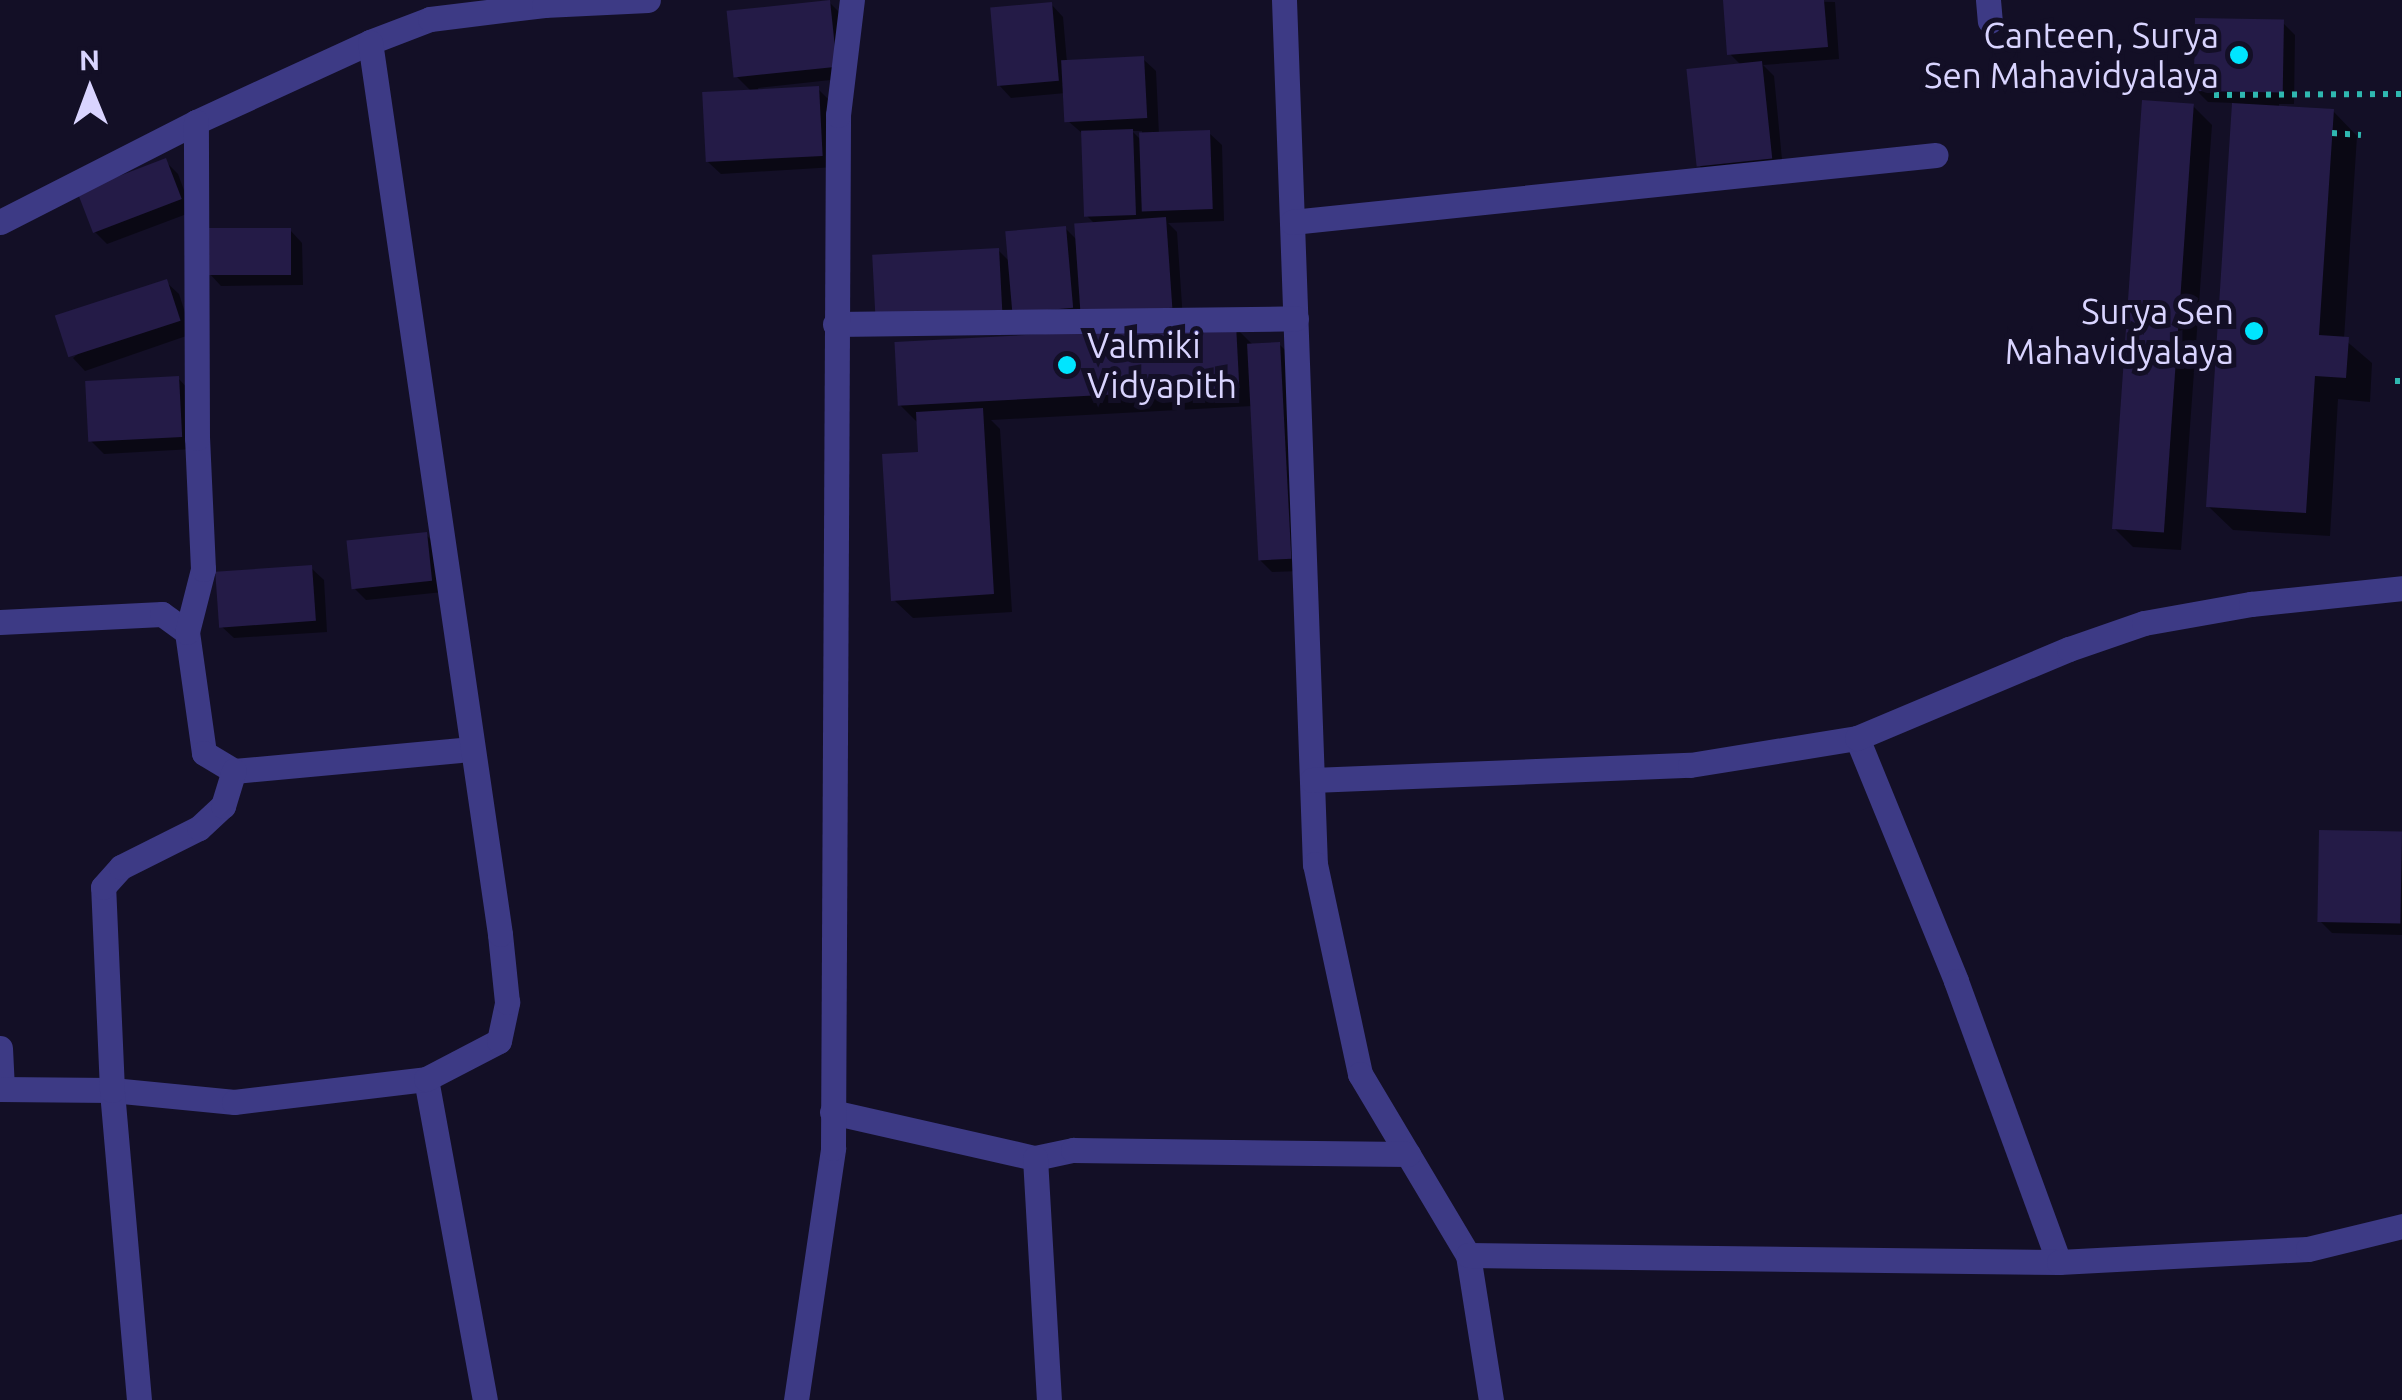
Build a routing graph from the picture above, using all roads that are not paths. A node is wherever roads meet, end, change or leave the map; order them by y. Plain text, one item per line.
1 (648, 0) edge
2 (852, 0) edge
3 (1284, 0) edge
4 (606, 2) edge
5 (370, 42) junction
6 (196, 122) junction
7 (1936, 155) dead end
8 (0, 222) edge
9 (1292, 222) junction
10 (1296, 318) junction
11 (835, 324) junction
12 (2402, 588) edge
13 (0, 622) edge
14 (186, 632) junction
15 (1857, 738) junction
16 (472, 750) junction
17 (234, 771) junction
18 (1312, 780) junction
19 (0, 1048) edge
20 (426, 1079) junction
21 (1, 1088) edge
22 (112, 1090) junction
23 (832, 1112) junction
24 (1408, 1154) junction
25 (1035, 1158) junction
26 (2402, 1226) edge
27 (1468, 1256) junction
28 (2059, 1262) junction
29 (139, 1400) edge
30 (484, 1400) edge
31 (796, 1400) edge
32 (1049, 1400) edge
33 (1491, 1400) edge

1 - 4 street
2 - 11 street
3 - 9 street
4 - 5 street
5 - 6 street
5 - 16 street
6 - 8 street
6 - 14 street
7 - 9 street
9 - 10 street
10 - 11 street
10 - 18 street
11 - 23 street
12 - 15 street
13 - 14 street
14 - 17 street
15 - 18 street
15 - 28 street
16 - 17 street
16 - 20 street
17 - 22 street
18 - 24 street
19 - 21 street
20 - 22 street
20 - 30 street
21 - 22 street
22 - 29 street
23 - 25 street
23 - 31 street
24 - 25 street
24 - 27 street
25 - 32 street
26 - 28 street
27 - 28 street
27 - 33 street

